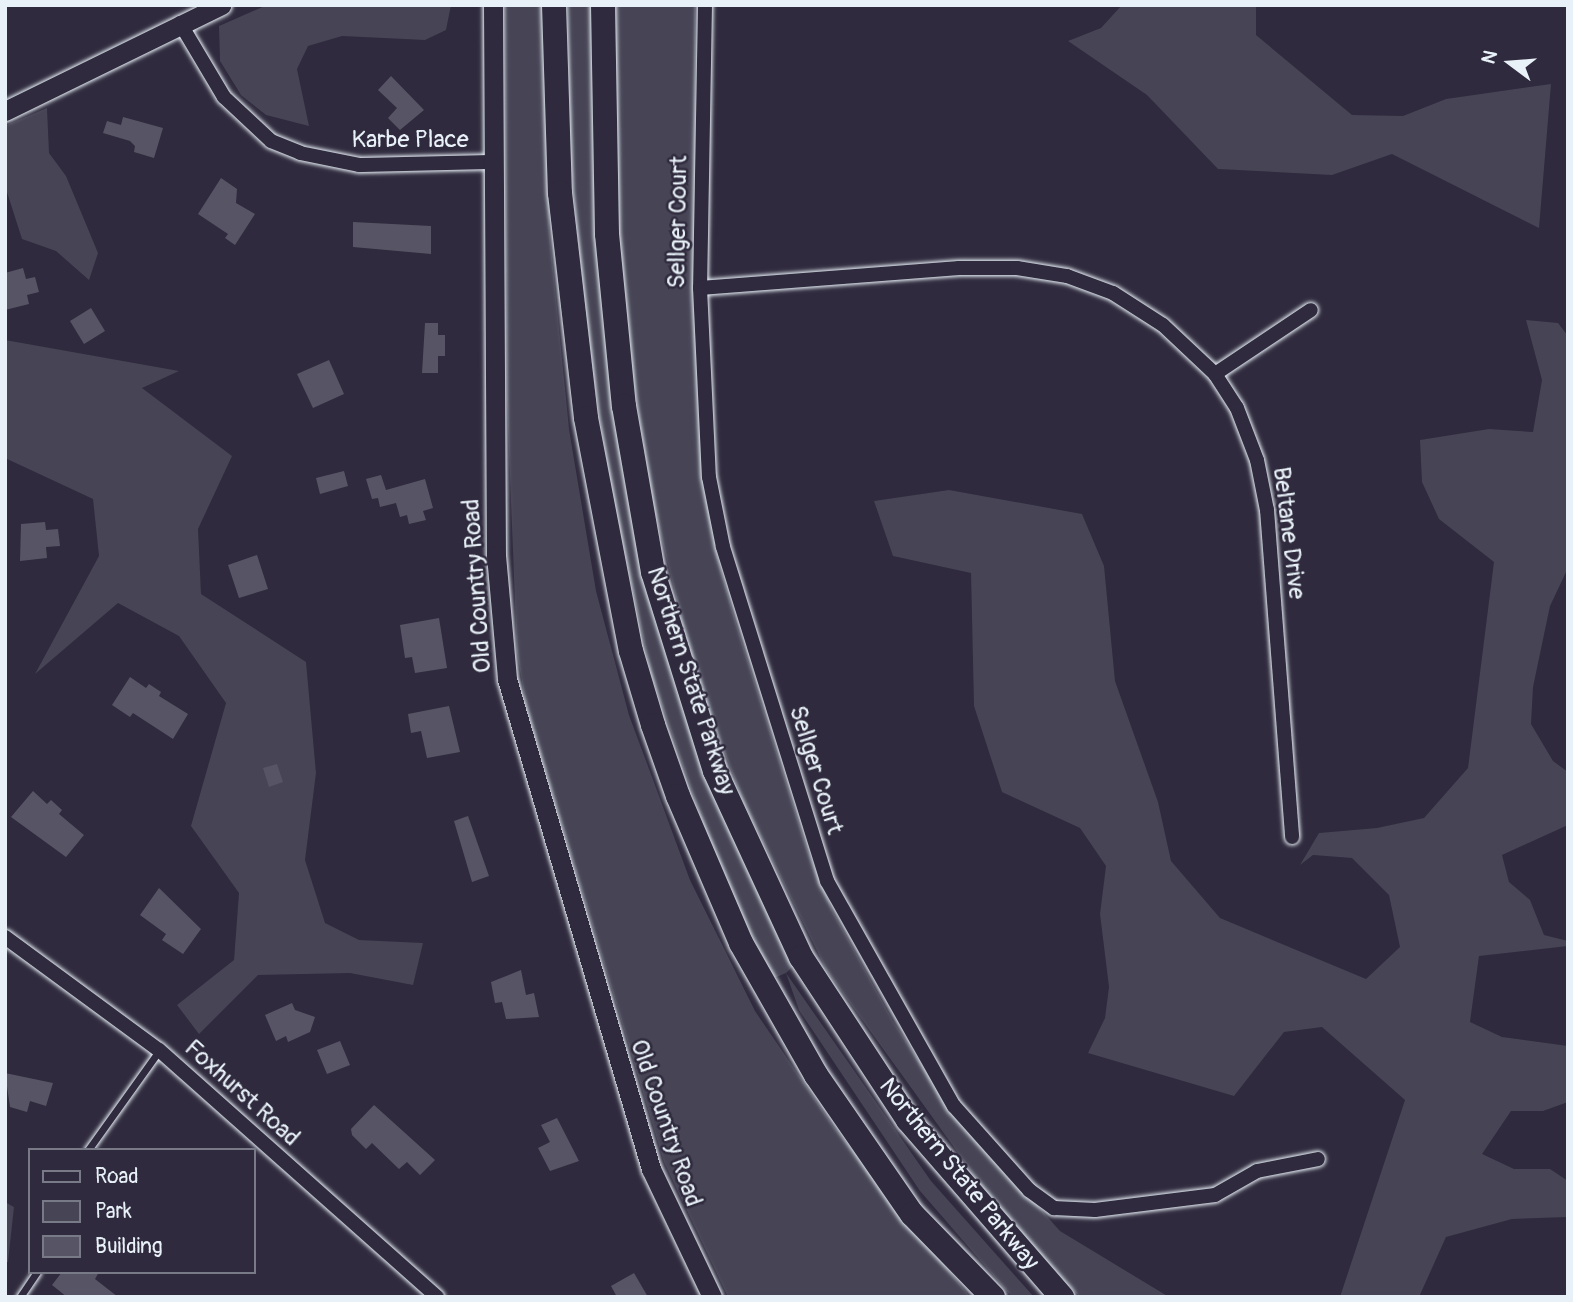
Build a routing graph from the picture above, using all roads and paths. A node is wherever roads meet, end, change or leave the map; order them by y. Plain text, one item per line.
1 (221, 5) edge
2 (493, 5) edge
3 (554, 5) edge
4 (603, 5) edge
5 (705, 5) edge
6 (180, 23) junction
7 (5, 111) edge
8 (493, 162) junction
9 (700, 288) junction
10 (1311, 310) dead end
11 (1215, 374) junction
12 (1292, 837) dead end
13 (5, 937) edge
14 (159, 1050) junction
15 (89, 1148) edge
16 (1318, 1159) dead end
17 (36, 1274) edge
18 (20, 1297) edge
19 (436, 1297) edge
20 (712, 1297) edge
21 (993, 1297) edge
22 (1062, 1297) edge

1 - 6 main road
2 - 8 main road, Old Country Road
3 - 21 highway, Northern State Parkway
4 - 22 highway, Northern State Parkway
5 - 9 street, Sellger Court
6 - 7 main road
6 - 8 street, Karbe Place
8 - 20 main road, Old Country Road
9 - 11 street, Beltane Drive
9 - 16 street, Sellger Court
10 - 11 street
11 - 12 street, Beltane Drive
13 - 14 street, Foxhurst Road
14 - 15 lane
14 - 19 street, Foxhurst Road
17 - 18 lane

